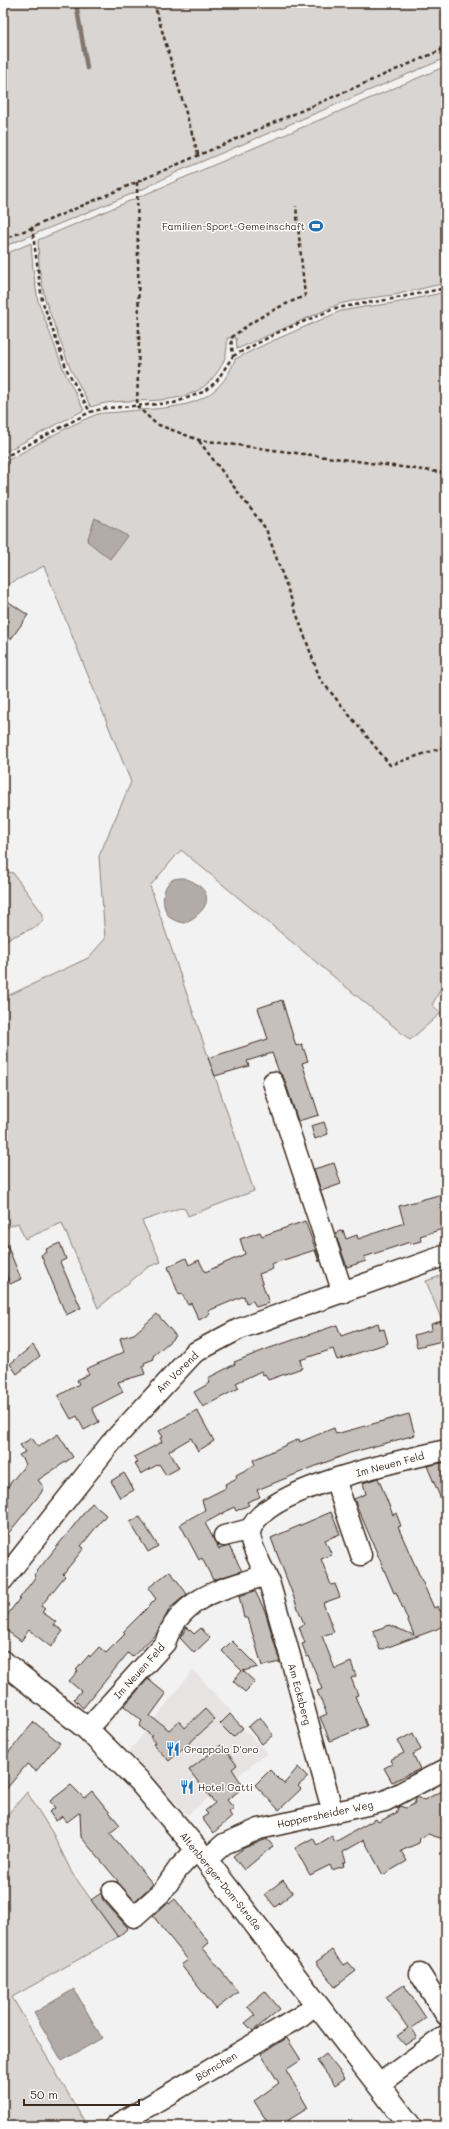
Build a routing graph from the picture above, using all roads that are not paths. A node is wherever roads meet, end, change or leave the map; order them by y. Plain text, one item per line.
1 (273, 1082) dead end
2 (446, 1255) edge
3 (343, 1293) junction
4 (446, 1450) edge
5 (335, 1479) junction
6 (250, 1530) junction
7 (224, 1536) dead end
8 (361, 1555) dead end
9 (266, 1575) junction
10 (3, 1580) edge
11 (3, 1662) edge
12 (87, 1729) junction
13 (446, 1769) edge
14 (332, 1813) junction
15 (202, 1855) junction
16 (112, 1892) dead end
17 (420, 1974) dead end
18 (316, 2004) junction
19 (446, 2015) edge
20 (446, 2035) edge
21 (379, 2084) junction
22 (115, 2126) edge
23 (410, 2126) edge

1 - 3 street
2 - 3 street, Am Vorend
3 - 10 street, Am Vorend
4 - 5 street, Im Neuen Feld
5 - 6 street, Im Neuen Feld
5 - 8 street
6 - 7 street
6 - 9 street
9 - 12 street, Im Neuen Feld
9 - 14 street, Am Ecksberg
11 - 12 main road, Altenberger-Dom-Straße
12 - 15 main road, Altenberger-Dom-Straße
13 - 14 street, Hoppersheider Weg
14 - 15 street, Hoppersheider Weg
15 - 16 street, Hoppersheider Weg
15 - 18 main road, Altenberger-Dom-Straße
17 - 19 street
18 - 21 main road, Altenberger-Dom-Straße
18 - 22 street, Börnchen
20 - 21 street
21 - 23 main road, Altenberger-Dom-Straße

